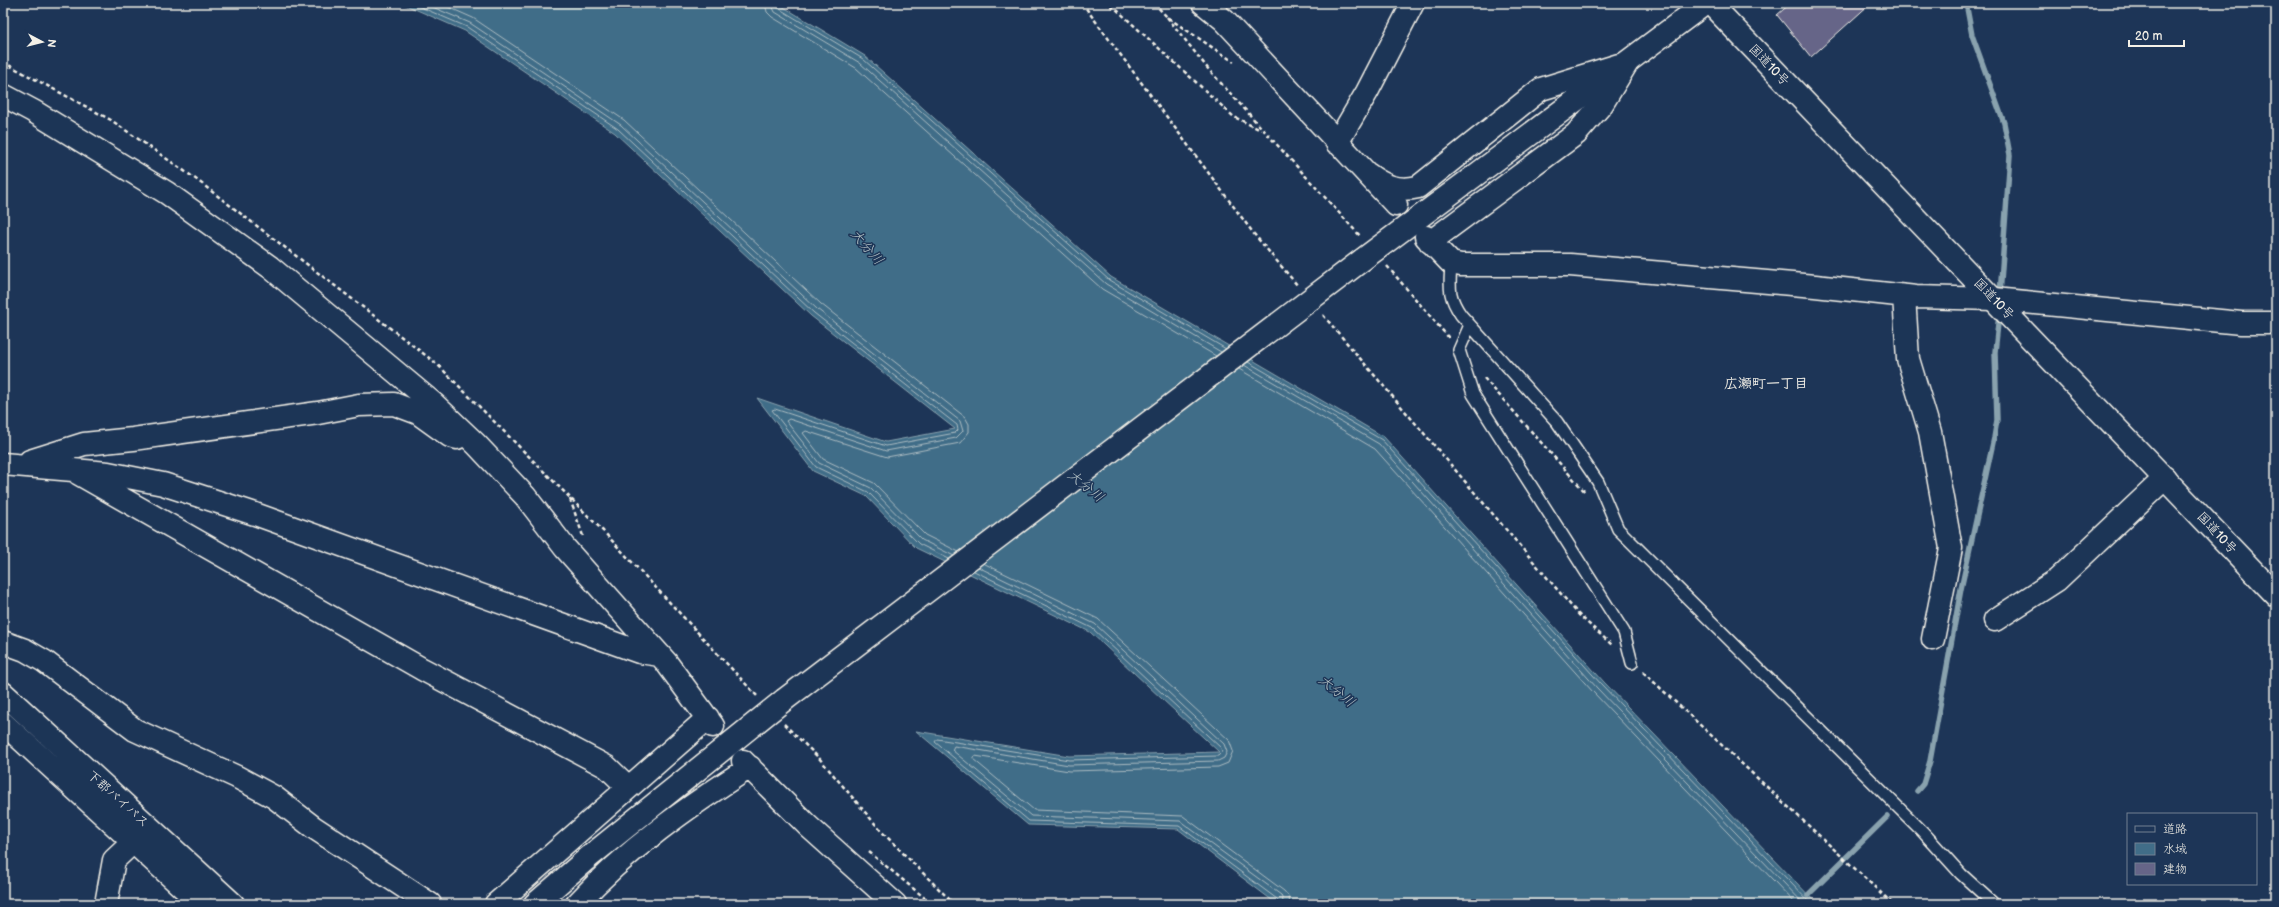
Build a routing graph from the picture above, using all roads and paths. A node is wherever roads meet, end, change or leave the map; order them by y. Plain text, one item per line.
1 (1082, 3) edge
2 (1104, 3) edge
3 (1203, 3) edge
4 (1413, 3) edge
5 (1706, 3) edge
6 (1710, 3) edge
7 (1167, 17) dead end
8 (1627, 63) junction
9 (3, 96) edge
10 (1263, 130) junction
11 (1337, 143) junction
12 (1368, 174) junction
13 (1396, 205) dead end
14 (1368, 256) junction
15 (1451, 263) junction
16 (1300, 288) dead end
17 (1904, 296) junction
18 (2002, 304) junction
19 (1321, 313) dead end
20 (2276, 322) edge
21 (1470, 325) junction
22 (1459, 350) junction
23 (1480, 374) dead end
24 (476, 444) junction
25 (11, 464) edge
26 (71, 469) junction
27 (2165, 478) junction
28 (1591, 499) dead end
29 (2276, 595) edge
30 (1995, 620) dead end
31 (1933, 639) dead end
32 (3, 642) edge
33 (660, 655) junction
34 (1632, 663) junction
35 (3, 693) edge
36 (3, 724) edge
37 (628, 787) junction
38 (149, 827) junction
39 (132, 841) junction
40 (106, 904) edge
41 (201, 904) edge
42 (233, 904) edge
43 (430, 904) edge
44 (496, 904) edge
45 (535, 904) edge
46 (577, 904) edge
47 (895, 904) edge
48 (1893, 904) edge
49 (1994, 904) edge

1 - 16 path
2 - 10 path
3 - 11 main road
4 - 11 main road
5 - 8 main road
6 - 18 main road, 国道10号
7 - 10 path
8 - 12 main road
8 - 14 main road
8 - 15 main road
9 - 24 main road
10 - 14 path
11 - 12 main road
12 - 13 main road
14 - 22 path
14 - 45 main road, bridge
15 - 17 main road
15 - 21 lane
17 - 18 main road
17 - 31 main road
18 - 20 main road
18 - 27 main road, 国道10号
19 - 34 path
21 - 22 lane
21 - 49 lane
22 - 34 lane
23 - 28 path
24 - 25 main road
24 - 33 main road
25 - 26 main road
26 - 33 main road
26 - 37 main road
27 - 29 main road, 国道10号
27 - 30 main road
32 - 43 main road
33 - 37 main road
34 - 48 path
35 - 38 main road, 下郡バイパス
36 - 39 main road
37 - 44 main road
38 - 39 main road
38 - 42 main road, 下郡バイパス
39 - 40 main road
39 - 41 main road
46 - 47 main road

